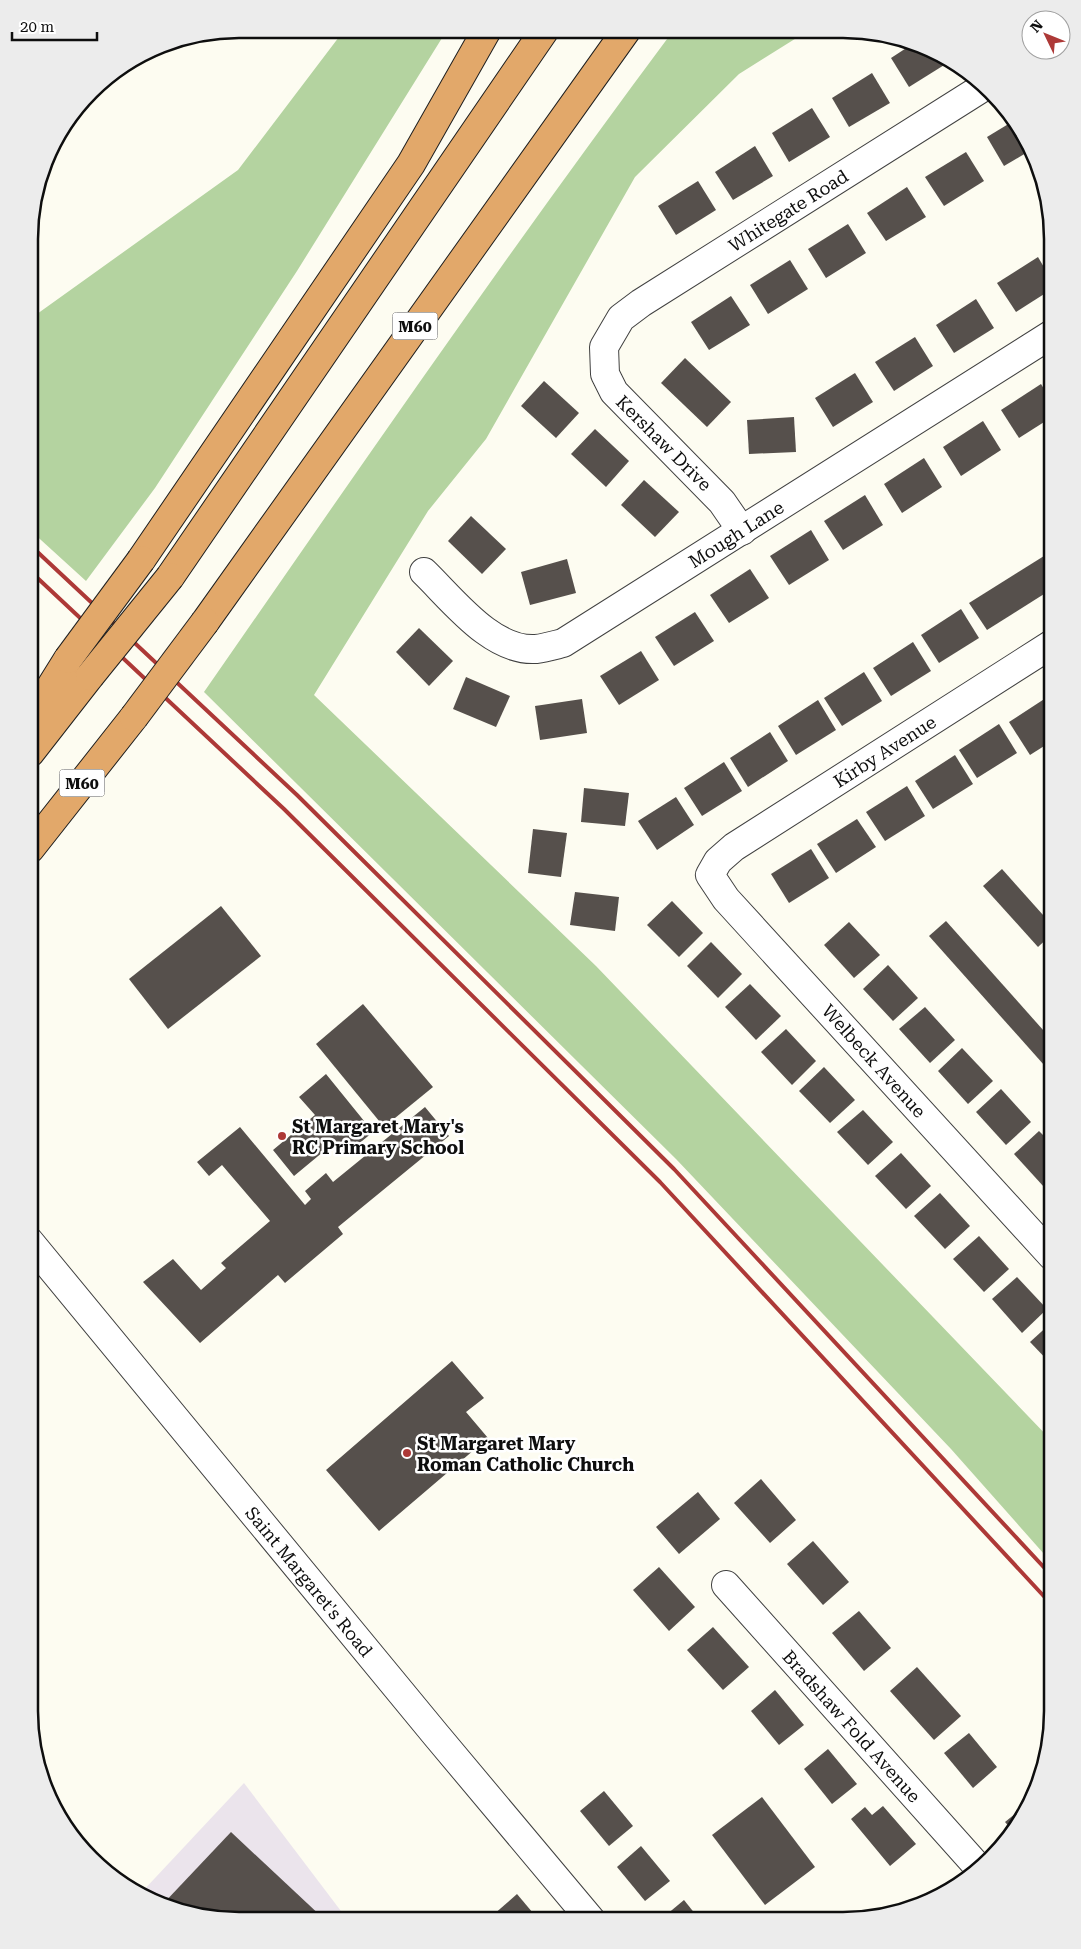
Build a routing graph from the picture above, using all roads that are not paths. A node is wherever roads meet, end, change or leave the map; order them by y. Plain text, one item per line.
1 (482, 38) edge
2 (539, 38) edge
3 (621, 38) edge
4 (978, 90) edge
5 (1044, 339) edge
6 (604, 347) joint
7 (742, 531) junction
8 (424, 572) dead end
9 (1044, 649) edge
10 (38, 707) edge
11 (38, 743) edge
12 (38, 839) edge
13 (718, 861) joint
14 (1044, 1247) edge
15 (38, 1252) edge
16 (726, 1585) dead end
17 (974, 1863) edge
18 (584, 1912) edge

1 - 10 highway, bridge
2 - 11 highway, bridge
3 - 12 highway, M60, bridge
4 - 6 street, Whitegate Road
5 - 7 street, Mough Lane
6 - 7 street, Kershaw Drive
7 - 8 street, Mough Lane
9 - 13 street, Kirby Avenue
13 - 14 street, Welbeck Avenue
15 - 18 street, Saint Margaret's Road
16 - 17 street, Bradshaw Fold Avenue

